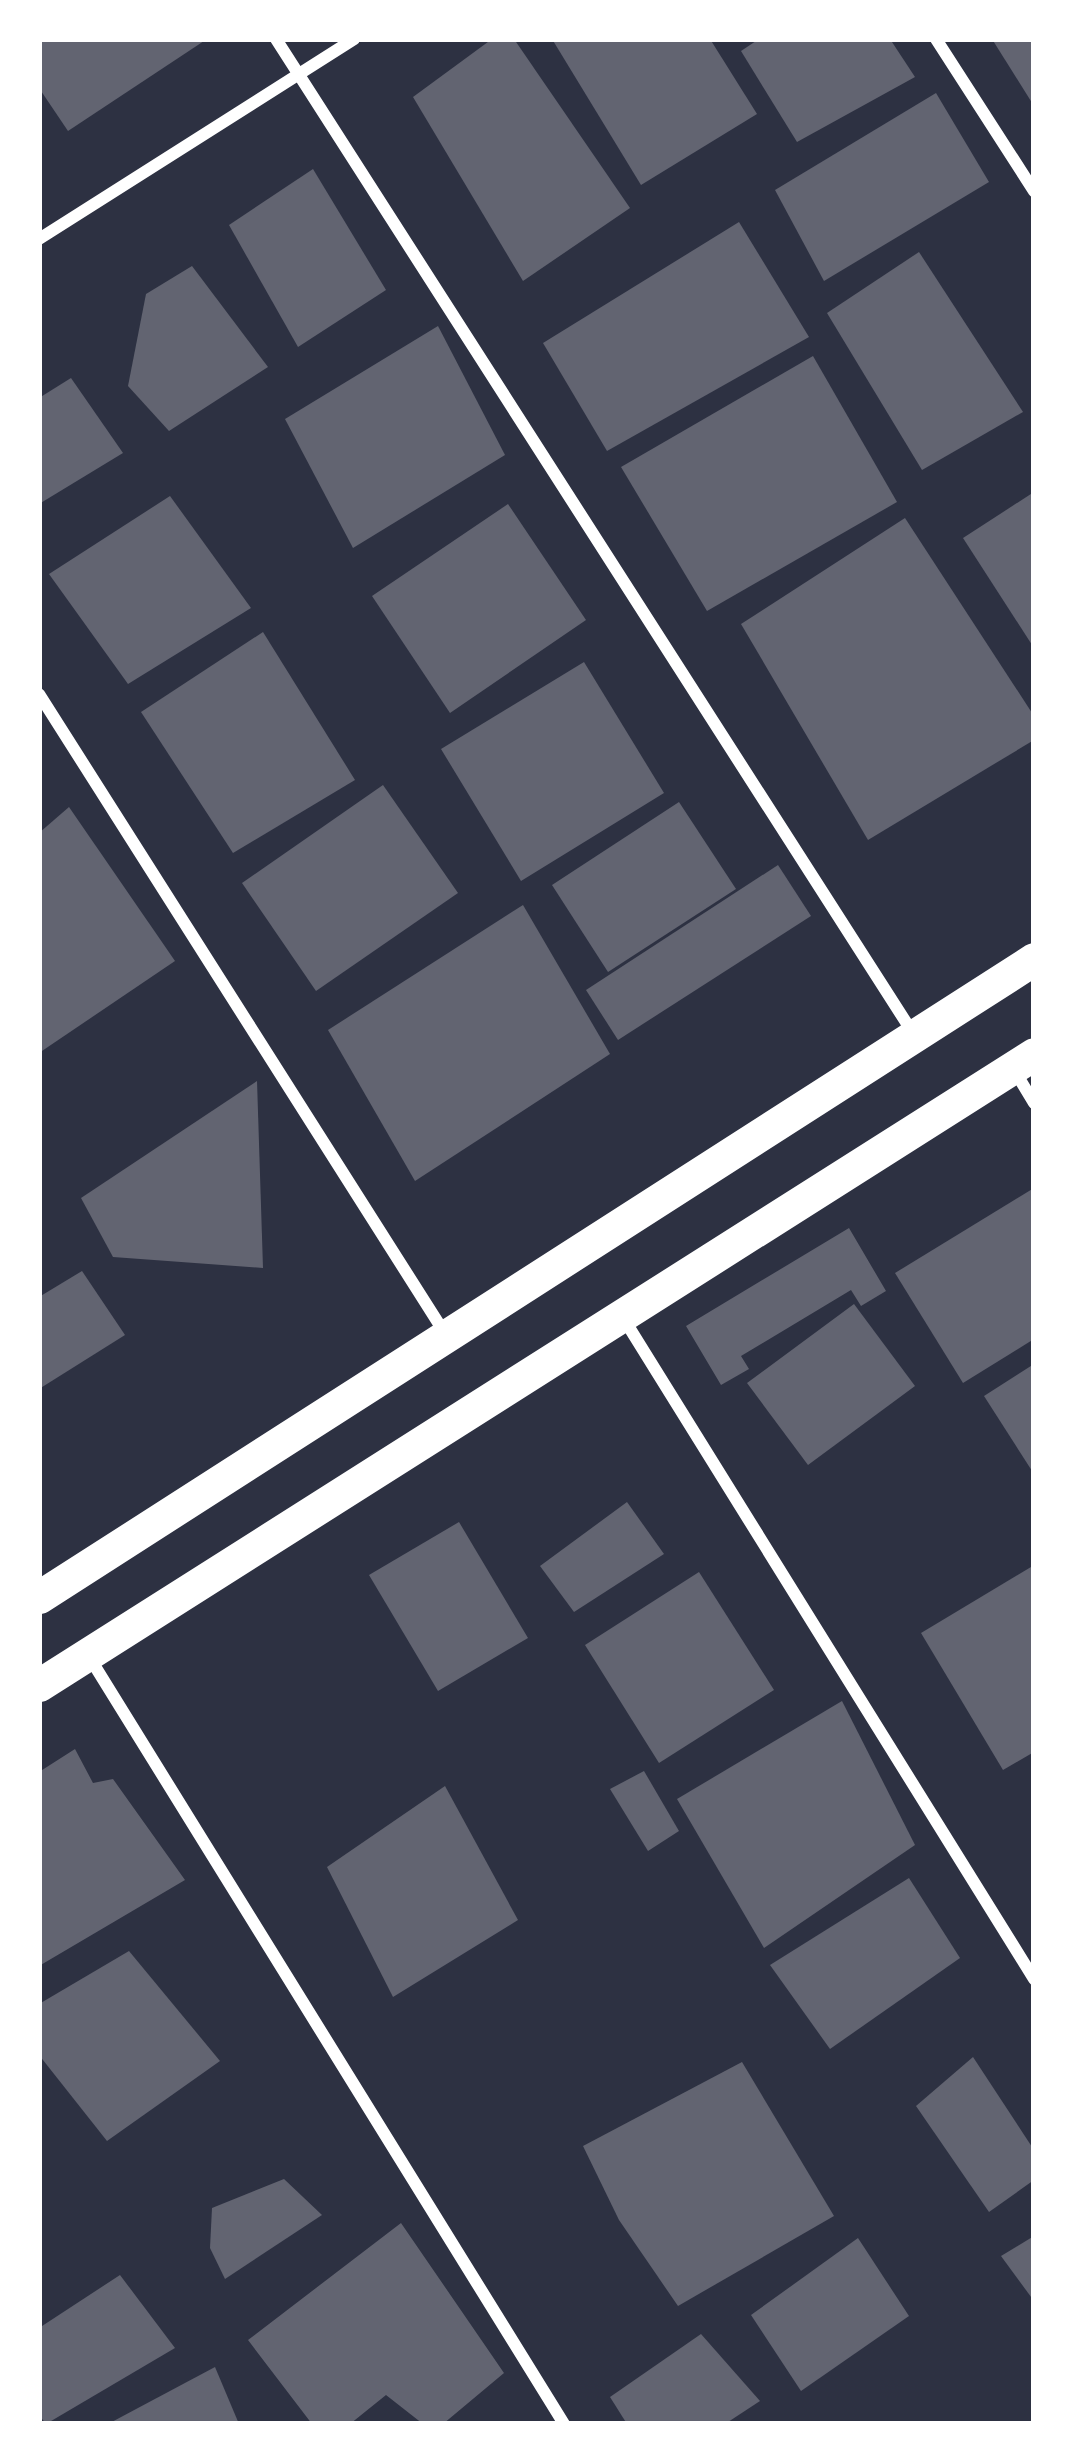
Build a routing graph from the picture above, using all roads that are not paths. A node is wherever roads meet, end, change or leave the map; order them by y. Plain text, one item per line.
1 (275, 39) edge
2 (353, 39) edge
3 (936, 39) edge
4 (298, 74) junction
5 (1034, 191) edge
6 (39, 239) edge
7 (39, 694) edge
8 (1034, 959) edge
9 (915, 1036) junction
10 (1023, 1061) edge
11 (1034, 1103) edge
12 (621, 1315) junction
13 (446, 1336) junction
14 (39, 1597) edge
15 (88, 1654) junction
16 (39, 1685) edge
17 (1034, 1979) edge
18 (564, 2424) edge

1 - 4 street
2 - 4 street
3 - 5 street
4 - 6 street
4 - 9 street
7 - 13 street
8 - 9 highway
9 - 13 highway
10 - 11 street
10 - 12 highway
12 - 15 highway
12 - 17 street
13 - 14 highway
15 - 16 highway
15 - 18 street

